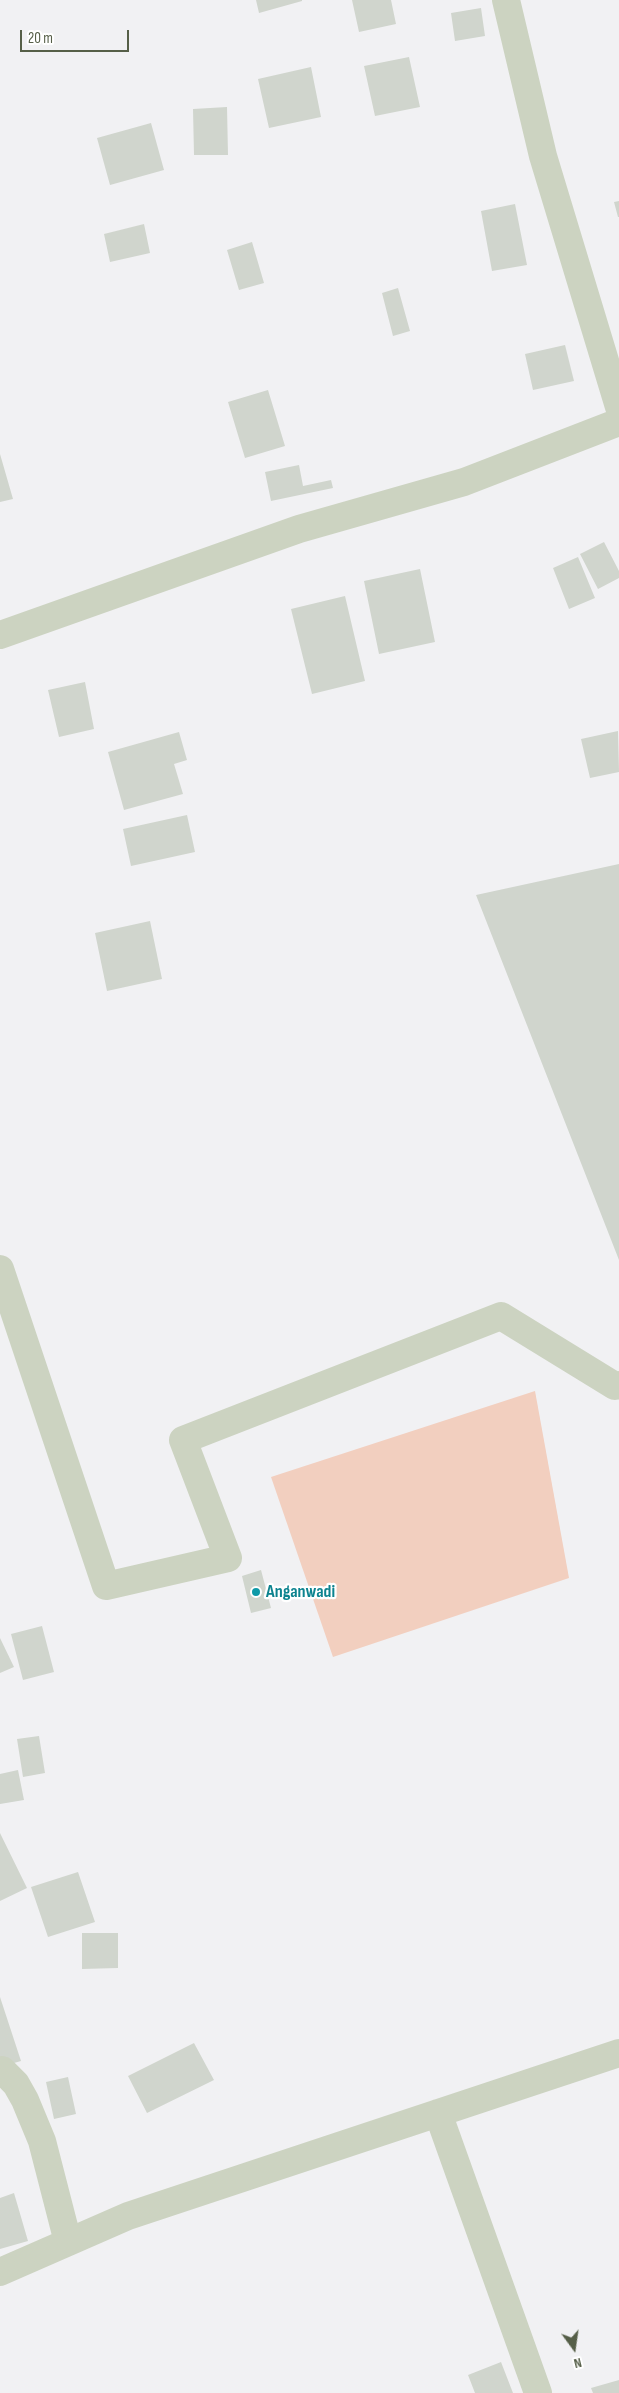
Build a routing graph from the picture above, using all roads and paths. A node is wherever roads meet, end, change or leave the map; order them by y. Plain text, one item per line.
1 (506, 0) edge
2 (619, 407) edge
3 (619, 422) edge
4 (0, 635) edge
5 (0, 1269) edge
6 (619, 1385) edge
7 (619, 2053) edge
8 (0, 2071) edge
9 (438, 2113) junction
10 (68, 2242) junction
11 (0, 2272) edge
12 (538, 2393) edge

1 - 2 street
3 - 4 street
5 - 6 street
7 - 9 street
8 - 10 street
9 - 10 street
9 - 12 street
10 - 11 street

